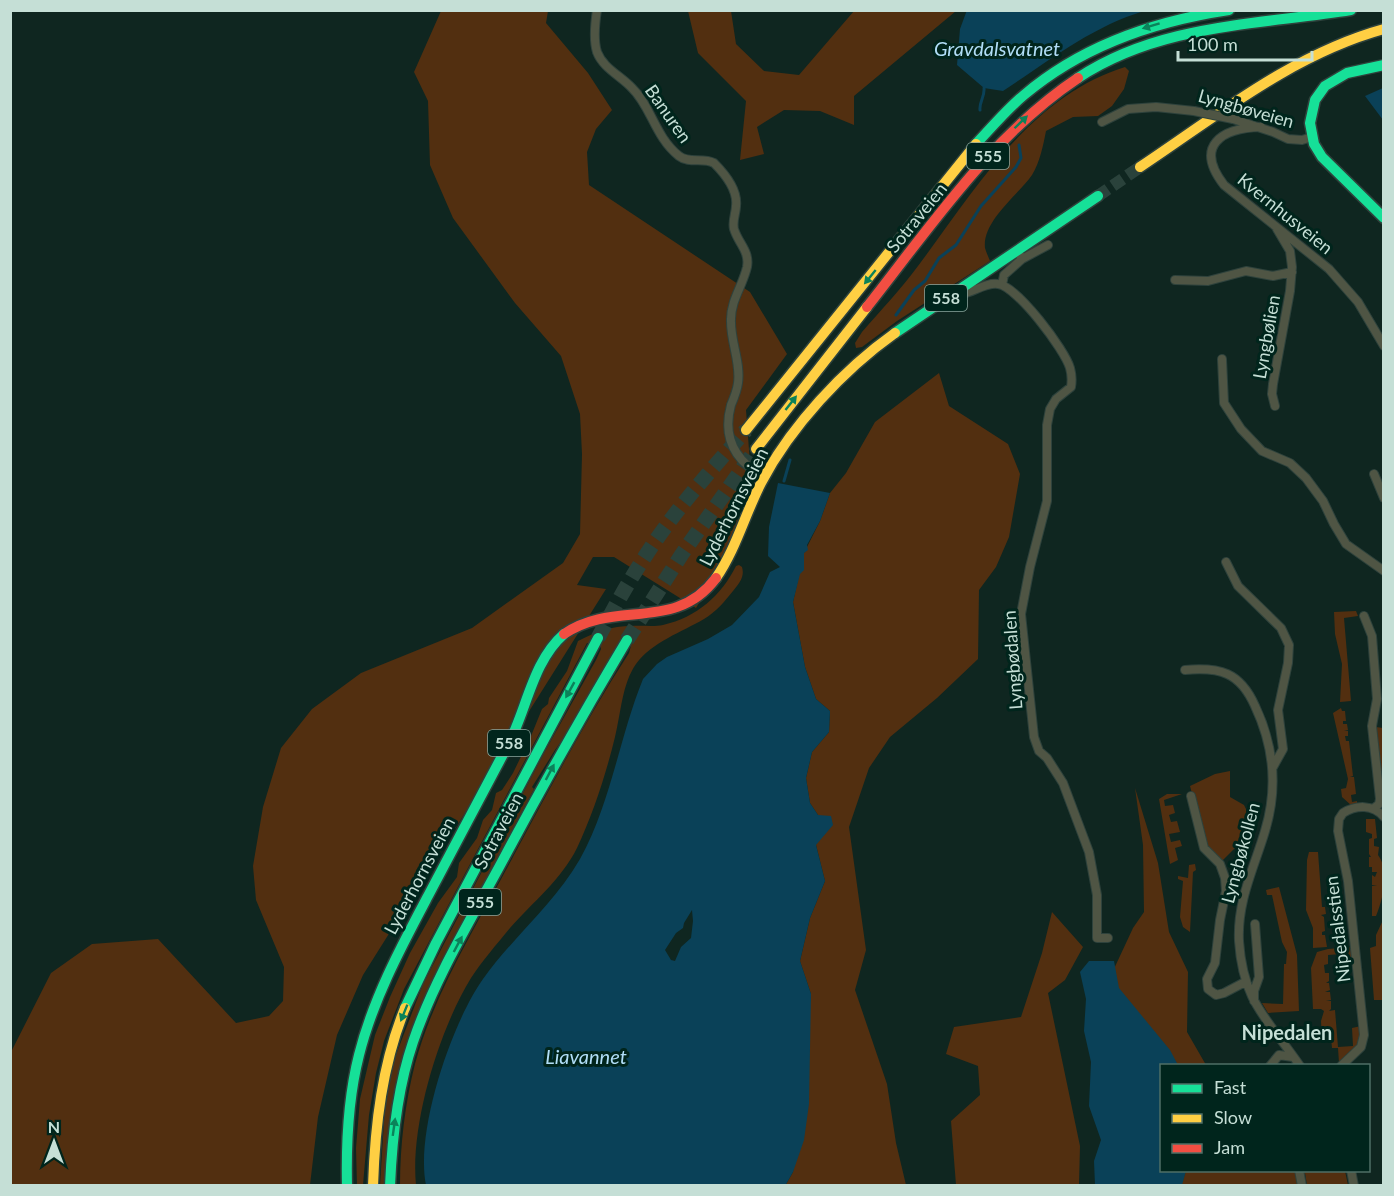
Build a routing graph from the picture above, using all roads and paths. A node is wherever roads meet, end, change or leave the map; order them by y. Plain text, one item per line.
1 (597, 10) edge
2 (1229, 10) edge
3 (1351, 10) edge
4 (1383, 29) edge
5 (1383, 65) edge
6 (1102, 122) dead end
7 (1261, 127) junction
8 (1312, 137) junction
9 (1140, 167) tunnel mouth
10 (1098, 196) tunnel mouth
11 (1383, 218) edge
12 (1275, 225) junction
13 (1048, 245) dead end
14 (1020, 254) junction
15 (1292, 272) junction
16 (1175, 280) dead end
17 (1002, 285) junction
18 (958, 290) junction
19 (1383, 346) edge
20 (1222, 359) dead end
21 (1275, 406) dead end
22 (746, 430) tunnel mouth
23 (756, 449) tunnel mouth
24 (1374, 474) dead end
25 (764, 477) junction
26 (1383, 498) edge
27 (1226, 562) dead end
28 (1383, 571) edge
29 (1364, 616) dead end
30 (598, 638) tunnel mouth
31 (627, 640) tunnel mouth
32 (1185, 670) dead end
33 (1273, 767) junction
34 (1191, 796) dead end
35 (1373, 808) junction
36 (1383, 817) edge
37 (1255, 924) dead end
38 (1108, 938) dead end
39 (1245, 982) junction
40 (1254, 1003) junction
41 (1294, 1057) junction
42 (1271, 1064) edge
43 (1299, 1064) edge
44 (1342, 1064) edge
45 (347, 1185) edge
46 (374, 1185) edge
47 (390, 1185) edge

1 - 25 street, Banuren
2 -> 22 main road, Sotraveien / 555
23 -> 3 main road, Sotraveien / 555
4 - 9 main road
5 - 8 main road, Lyngbøveien
6 - 7 street, Lyngbøveien, bridge
7 - 8 street, Lyngbøveien
7 - 12 street, Kvernhusveien
8 - 11 main road, Lyngbøveien
10 - 14 main road, Lyderhornsveien / 558
12 - 15 street, Lyngbølien
12 - 19 street, Kvernhusveien
13 - 14 street
14 - 17 street
14 - 18 main road, Lyderhornsveien / 558
15 - 16 street, Lyngbølien
15 - 21 street, Lyngbølien
17 - 18 street
17 - 38 street, Lyngbødalen
18 - 25 main road, Lyderhornsveien / 558
20 - 28 street
24 - 26 street
25 - 45 main road, Lyderhornsveien / 558
27 - 33 street, Lyngbøkollen
29 - 35 street
30 -> 46 main road, Sotraveien / 555
47 -> 31 main road, Sotraveien / 555
32 - 33 street, Lyngbøkollen
33 - 39 street, Lyngbøkollen
34 - 39 street, Lyngbøkollen
35 - 36 street
35 - 44 street, Nipedalsstien
37 - 40 street, Lyngbøkollen
39 - 40 street, Lyngbøkollen
40 - 41 street, Lyngbøkollen
41 - 42 street
41 - 43 street, Lyngbøkollen

